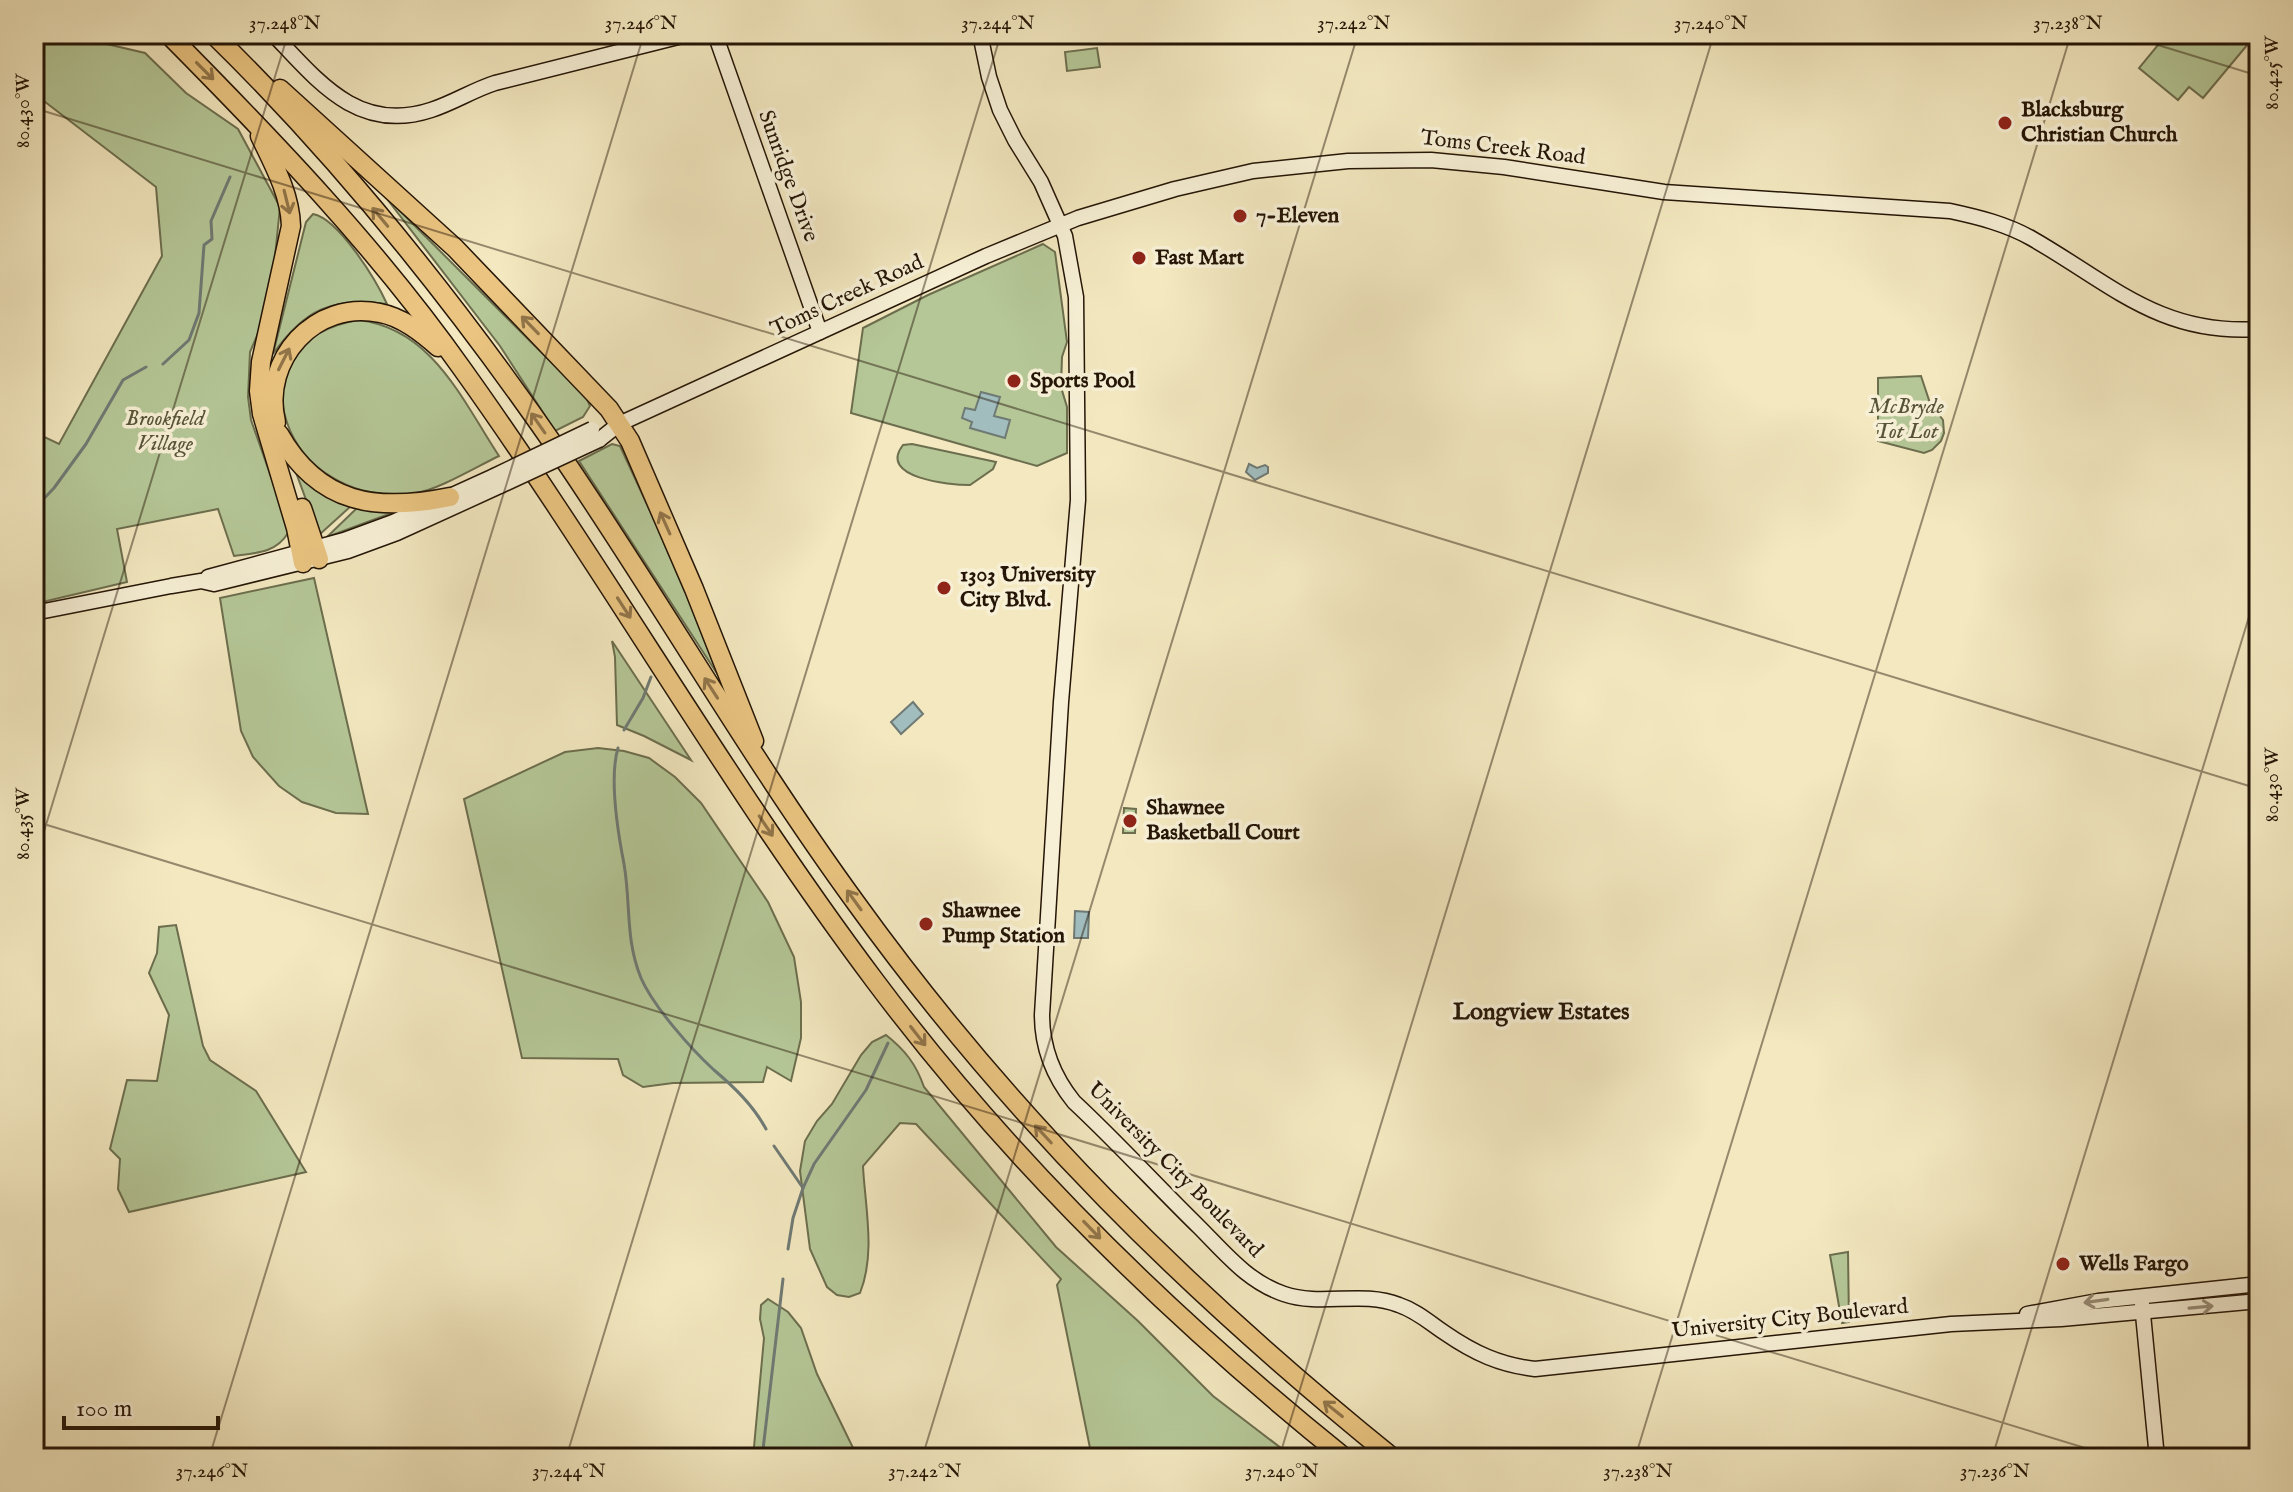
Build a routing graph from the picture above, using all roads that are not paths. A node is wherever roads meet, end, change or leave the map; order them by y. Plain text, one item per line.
1 (168, 34) edge
2 (213, 34) edge
3 (273, 34) edge
4 (690, 34) edge
5 (715, 34) edge
6 (980, 34) edge
7 (227, 48) junction
8 (241, 107) junction
9 (1061, 225) junction
10 (2259, 329) edge
11 (820, 332) junction
12 (464, 371) junction
13 (619, 424) junction
14 (279, 434) junction
15 (497, 481) junction
16 (450, 497) junction
17 (309, 555) junction
18 (34, 613) edge
19 (768, 777) junction
20 (2259, 1284) edge
21 (2141, 1296) junction
22 (2259, 1301) edge
23 (2143, 1312) junction
24 (2007, 1319) junction
25 (1345, 1458) edge
26 (1393, 1458) edge
27 (2157, 1458) edge

1 -> 8 highway
2 - 7 highway
3 - 4 main road
5 - 11 main road, Sunridge Drive
6 - 9 main road, University City Boulevard
13 -> 7 highway
19 -> 7 highway
8 - 12 highway
8 -> 17 highway
9 - 10 main road, Toms Creek Road
9 - 11 main road, Toms Creek Road
9 - 24 main road, University City Boulevard
11 - 13 main road, Toms Creek Road
14 -> 12 highway
12 -> 25 highway
13 - 15 main road, Toms Creek Road, bridge
19 -> 13 highway
14 - 16 highway
14 - 17 highway
15 - 16 main road, Toms Creek Road
15 - 17 main road, Toms Creek Road
16 - 17 main road, Toms Creek Road
17 - 18 main road, Toms Creek Road
26 -> 19 highway
20 - 21 main road, University City Boulevard
21 - 23 main road
21 -> 24 main road, University City Boulevard
23 -> 22 main road, University City Boulevard
23 - 24 main road, University City Boulevard
23 - 27 main road

